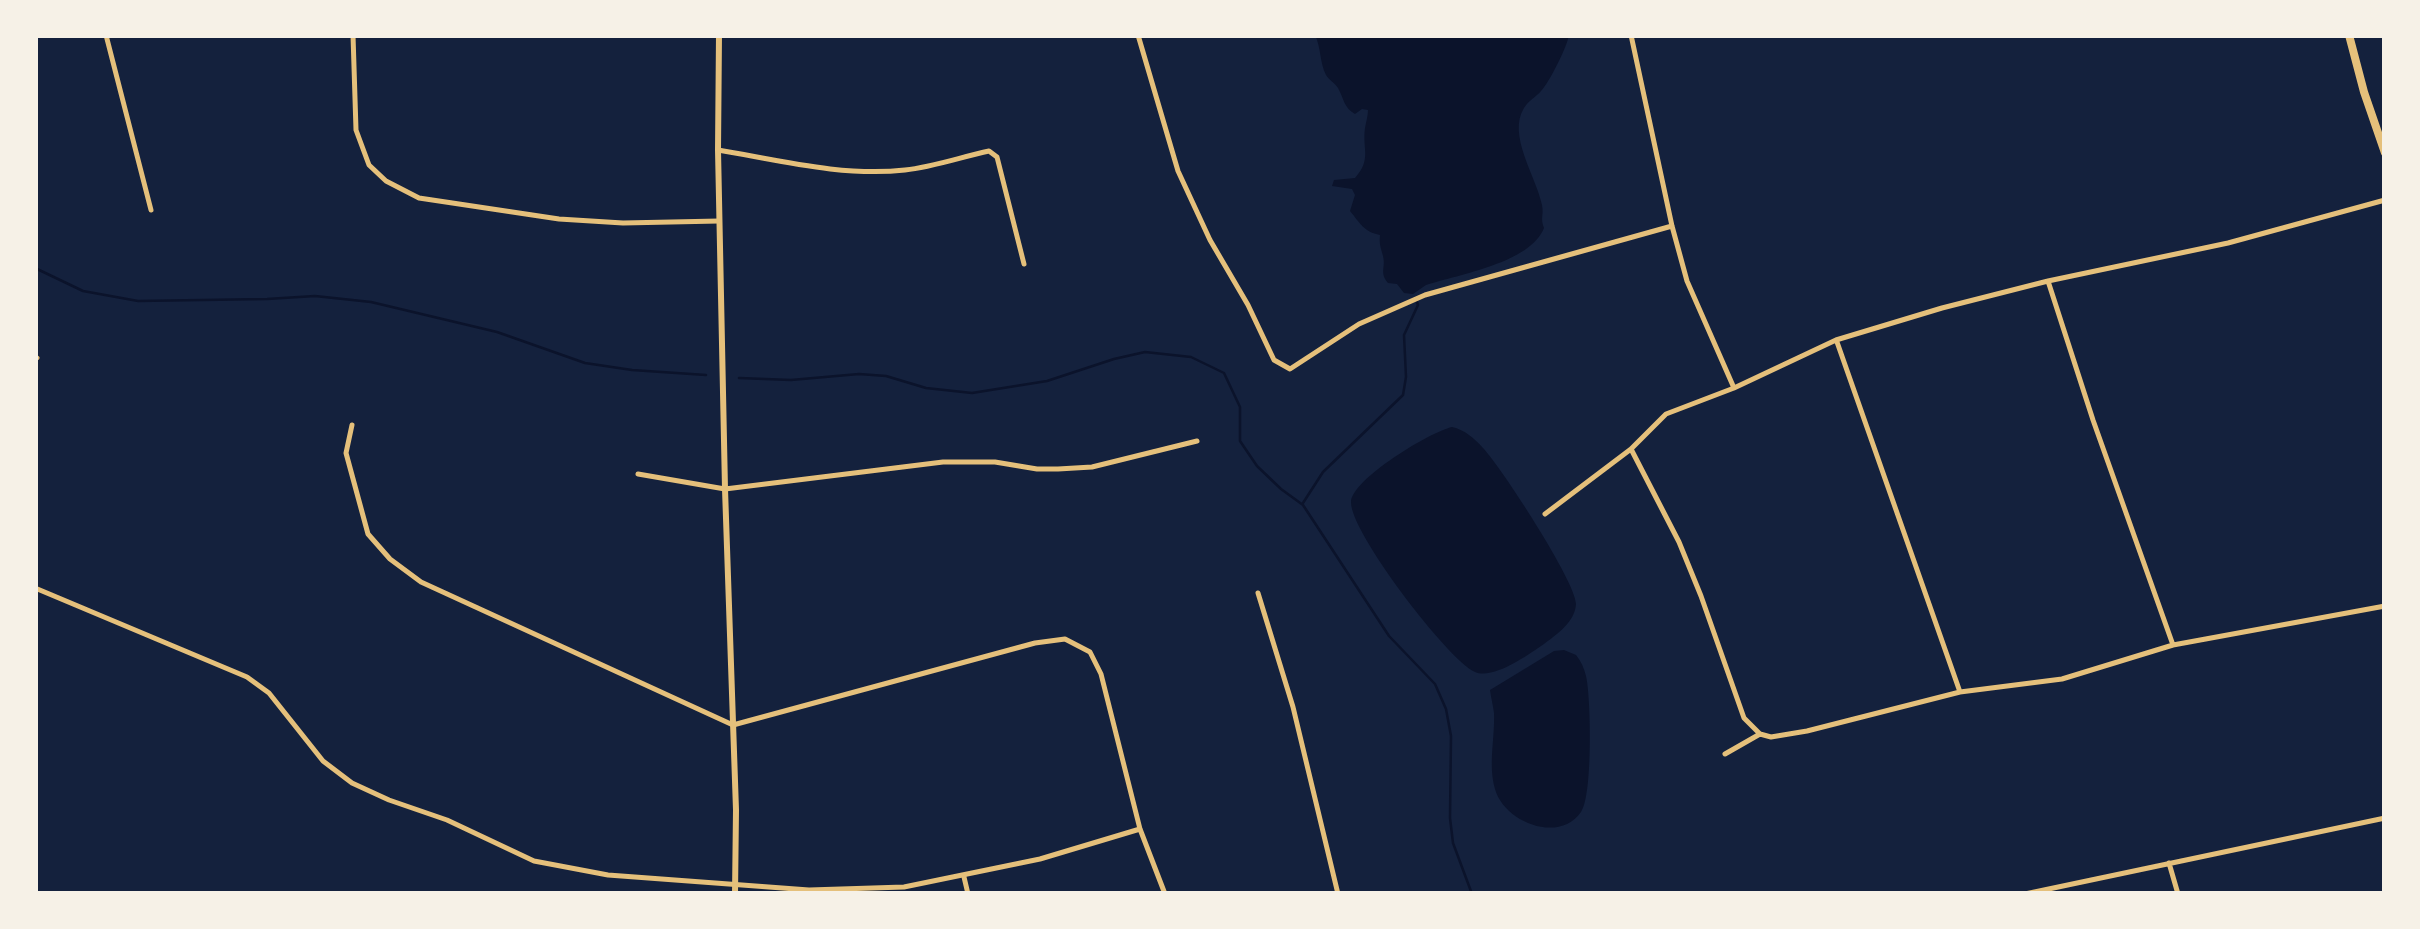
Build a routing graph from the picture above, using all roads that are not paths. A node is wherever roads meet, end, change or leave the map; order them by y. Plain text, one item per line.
1 (106, 35) edge
2 (353, 35) edge
3 (719, 35) edge
4 (1138, 35) edge
5 (1630, 35) edge
6 (2349, 35) edge
7 (718, 150) junction
8 (2385, 154) edge
9 (2385, 200) edge
10 (151, 210) dead end
11 (720, 221) junction
12 (1672, 226) junction
13 (1024, 264) dead end
14 (2048, 281) junction
15 (1836, 340) junction
16 (1734, 388) junction
17 (352, 426) dead end
18 (1197, 441) dead end
19 (1631, 449) junction
20 (638, 474) dead end
21 (724, 488) junction
22 (1544, 514) dead end
23 (37, 589) edge
24 (1258, 593) dead end
25 (35, 598) edge
26 (2385, 606) edge
27 (2173, 645) junction
28 (1960, 692) junction
29 (733, 725) junction
30 (1760, 734) junction
31 (1725, 754) dead end
32 (2385, 818) edge
33 (1140, 829) junction
34 (2169, 862) junction
35 (964, 877) junction
36 (736, 890) edge
37 (968, 894) edge
38 (1165, 894) edge
39 (1338, 894) edge
40 (2025, 894) edge
41 (2178, 894) edge

1 - 10 street
2 - 11 street
3 - 7 street
4 - 12 street
5 - 12 street
6 - 8 main road
7 - 11 street
7 - 13 street
9 - 14 street
11 - 21 street
12 - 16 street
14 - 15 street
14 - 27 street
15 - 16 street
15 - 28 street
16 - 19 street
17 - 29 street
18 - 21 street
19 - 22 street
19 - 30 street
20 - 21 street
21 - 29 street
23 - 25 street
23 - 36 street
24 - 39 street
26 - 27 street
27 - 28 street
28 - 30 street
29 - 33 street
29 - 36 street
30 - 31 street
32 - 34 street
33 - 35 street
33 - 38 street
34 - 40 street
34 - 41 street
35 - 36 street
35 - 37 street

